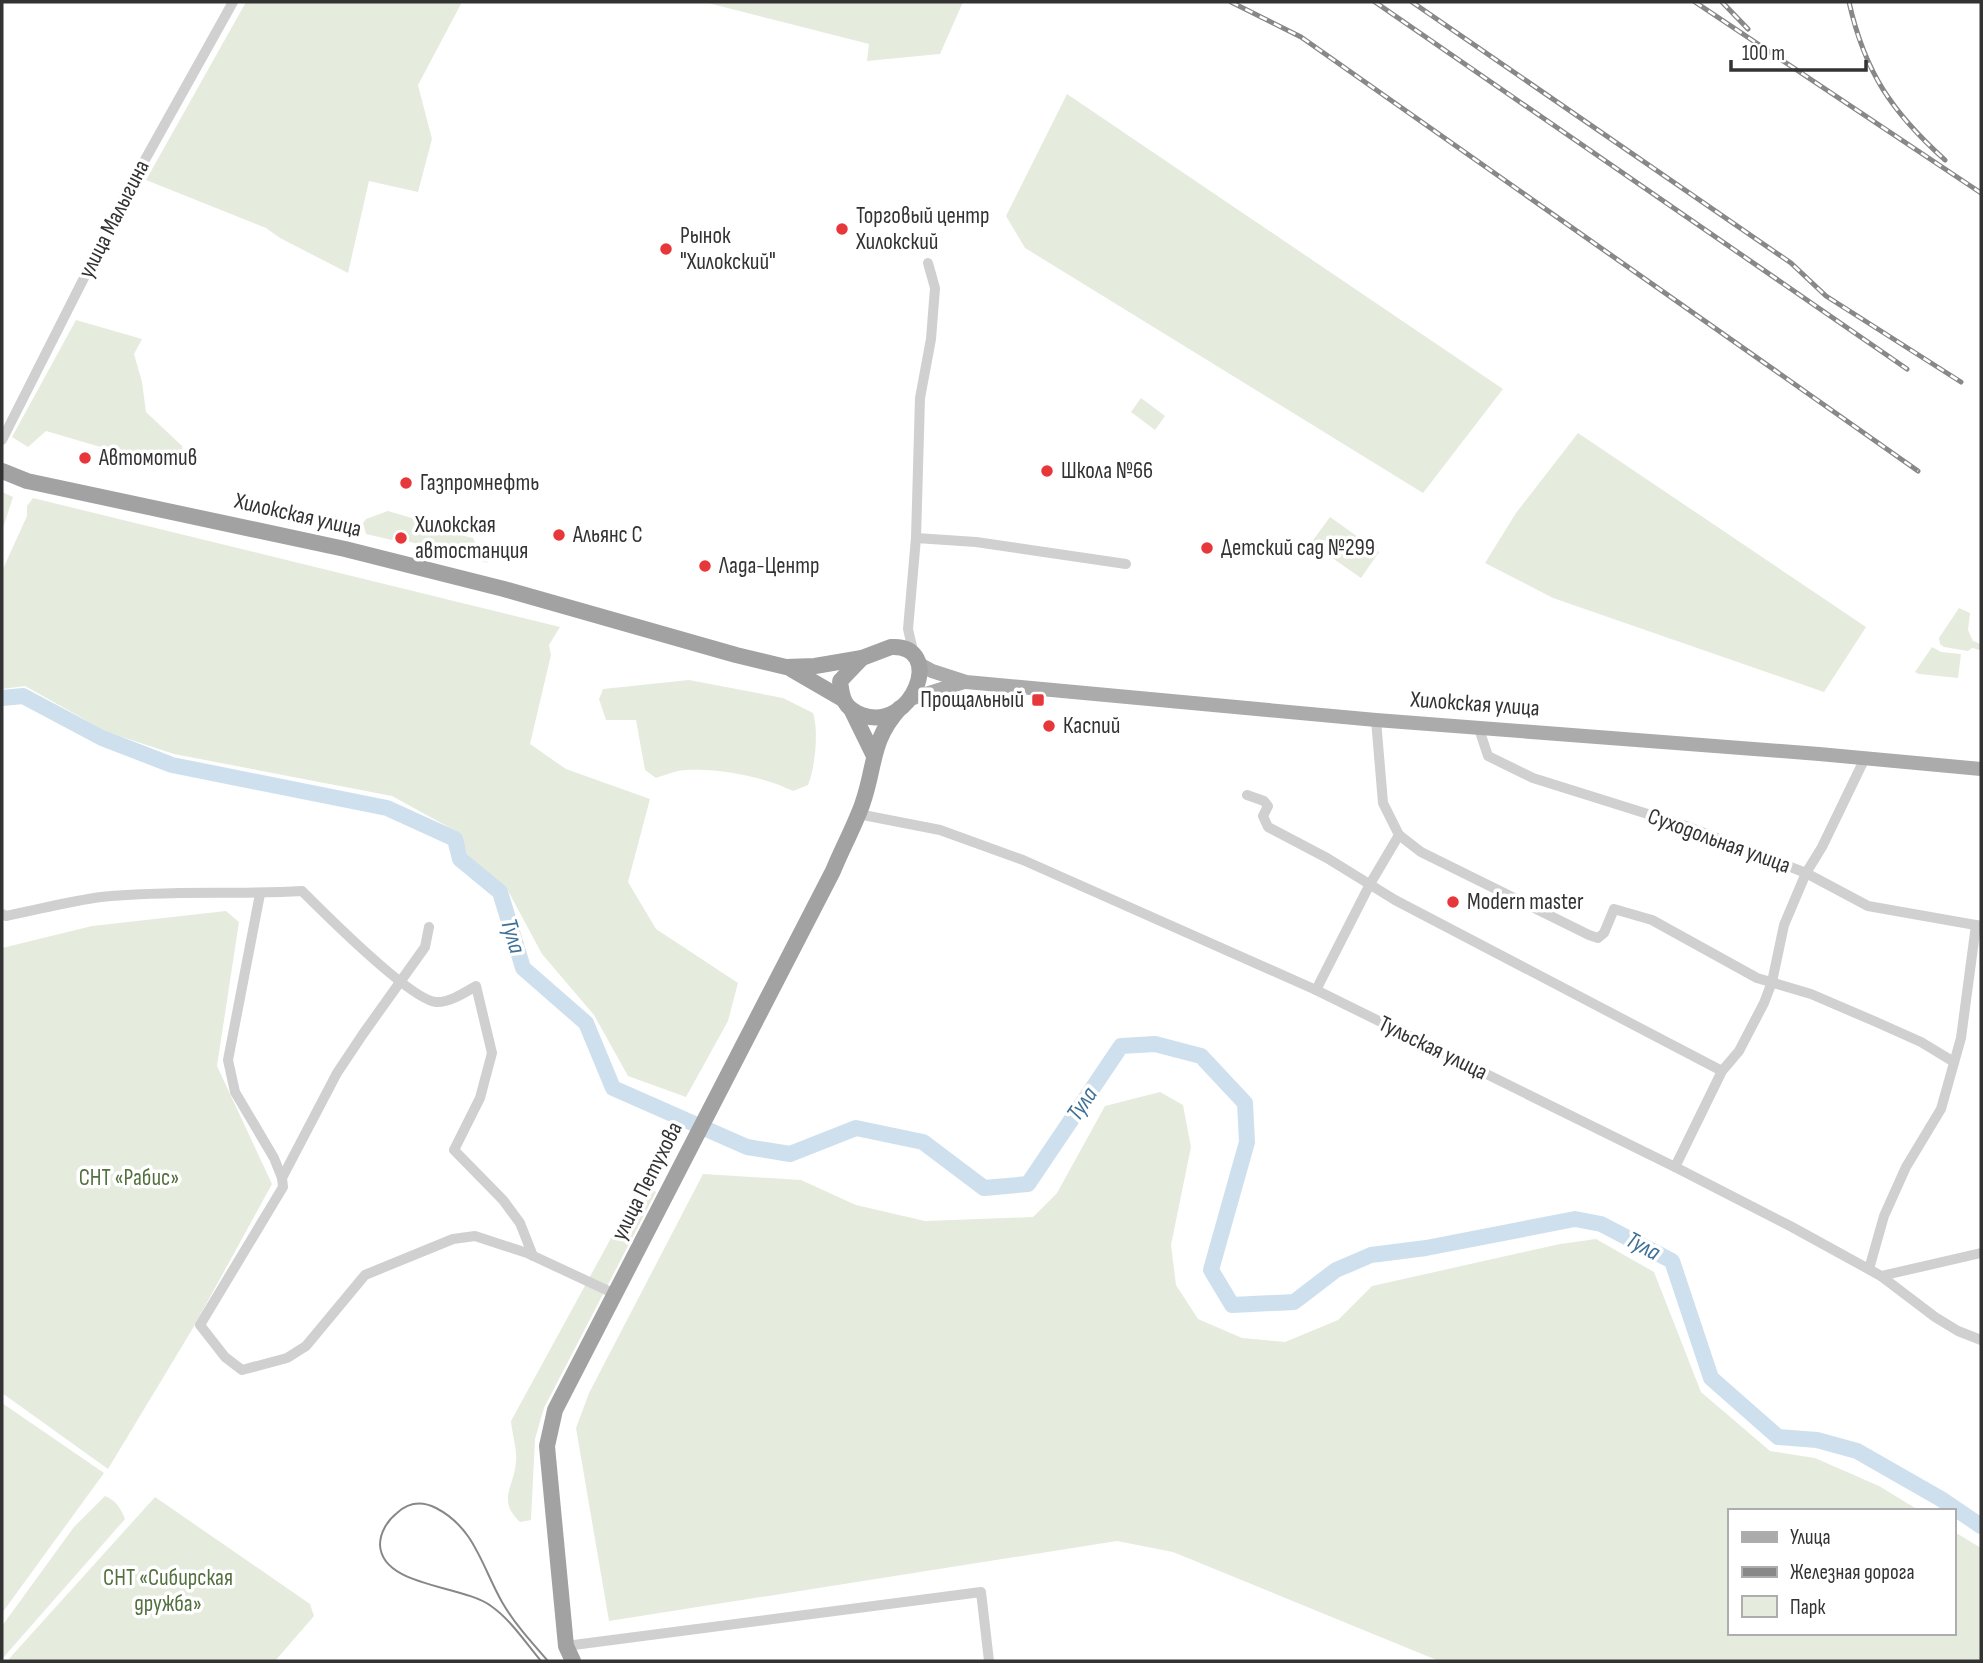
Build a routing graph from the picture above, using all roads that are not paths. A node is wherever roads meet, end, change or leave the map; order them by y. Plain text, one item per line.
1 (233, 2) edge
2 (928, 263) dead end
3 (2, 440) edge
4 (2, 471) edge
5 (916, 538) junction
6 (1126, 564) dead end
7 (908, 629) junction
8 (891, 647) junction
9 (862, 658) junction
10 (916, 660) junction
11 (786, 667) junction
12 (966, 682) junction
13 (847, 704) junction
14 (905, 704) junction
15 (1376, 720) junction
16 (1478, 726) junction
17 (874, 756) junction
18 (1865, 758) junction
19 (1981, 769) edge
20 (1247, 795) dead end
21 (858, 814) junction
22 (1399, 835) junction
23 (1806, 873) junction
24 (1370, 884) junction
25 (260, 894) junction
26 (2, 914) edge
27 (1979, 926) edge
28 (429, 927) dead end
29 (402, 981) junction
30 (1772, 982) junction
31 (1316, 990) junction
32 (1954, 1062) junction
33 (1721, 1071) junction
34 (1675, 1167) junction
35 (282, 1178) junction
36 (1981, 1253) edge
37 (533, 1256) junction
38 (1869, 1269) junction
39 (1881, 1276) junction
40 (615, 1294) junction
41 (1981, 1340) edge
42 (563, 1654) edge
43 (573, 1661) edge
44 (989, 1661) edge

1 - 3 street, улица Малыгина
2 - 5 street
4 - 11 highway, Хилокская улица
5 - 6 street
5 - 7 street
7 - 8 street
7 - 10 street
8 - 9 highway
8 - 10 highway
9 - 11 highway
9 - 13 highway
10 - 12 main road
10 - 14 highway
11 - 13 highway
12 - 14 main road
12 - 15 main road, Хилокская улица
13 - 14 highway
13 - 17 highway
14 - 17 highway, улица Петухова
15 - 16 main road, Хилокская улица
15 - 22 street
16 - 18 main road, Хилокская улица
16 - 23 street, Суходольная улица
17 - 21 highway, улица Петухова
18 - 19 main road, Хилокская улица
18 - 23 street
20 - 24 street
21 - 31 street, Тульская улица
21 - 40 highway, улица Петухова
22 - 24 street
22 - 30 street
23 - 27 street, Суходольная улица
23 - 30 street
24 - 31 street
24 - 33 street
25 - 26 street
25 - 29 street
25 - 35 street
27 - 32 street
28 - 29 street
29 - 35 street
29 - 37 street
30 - 32 street
30 - 33 street
31 - 34 street, Тульская улица
32 - 38 street
33 - 34 street
34 - 38 street, Тульская улица
35 - 37 street
36 - 39 street
37 - 40 street
38 - 39 street, Тульская улица
39 - 41 street, Тульская улица
40 - 42 highway, улица Петухова
42 - 43 highway, улица Петухова
42 - 44 street

